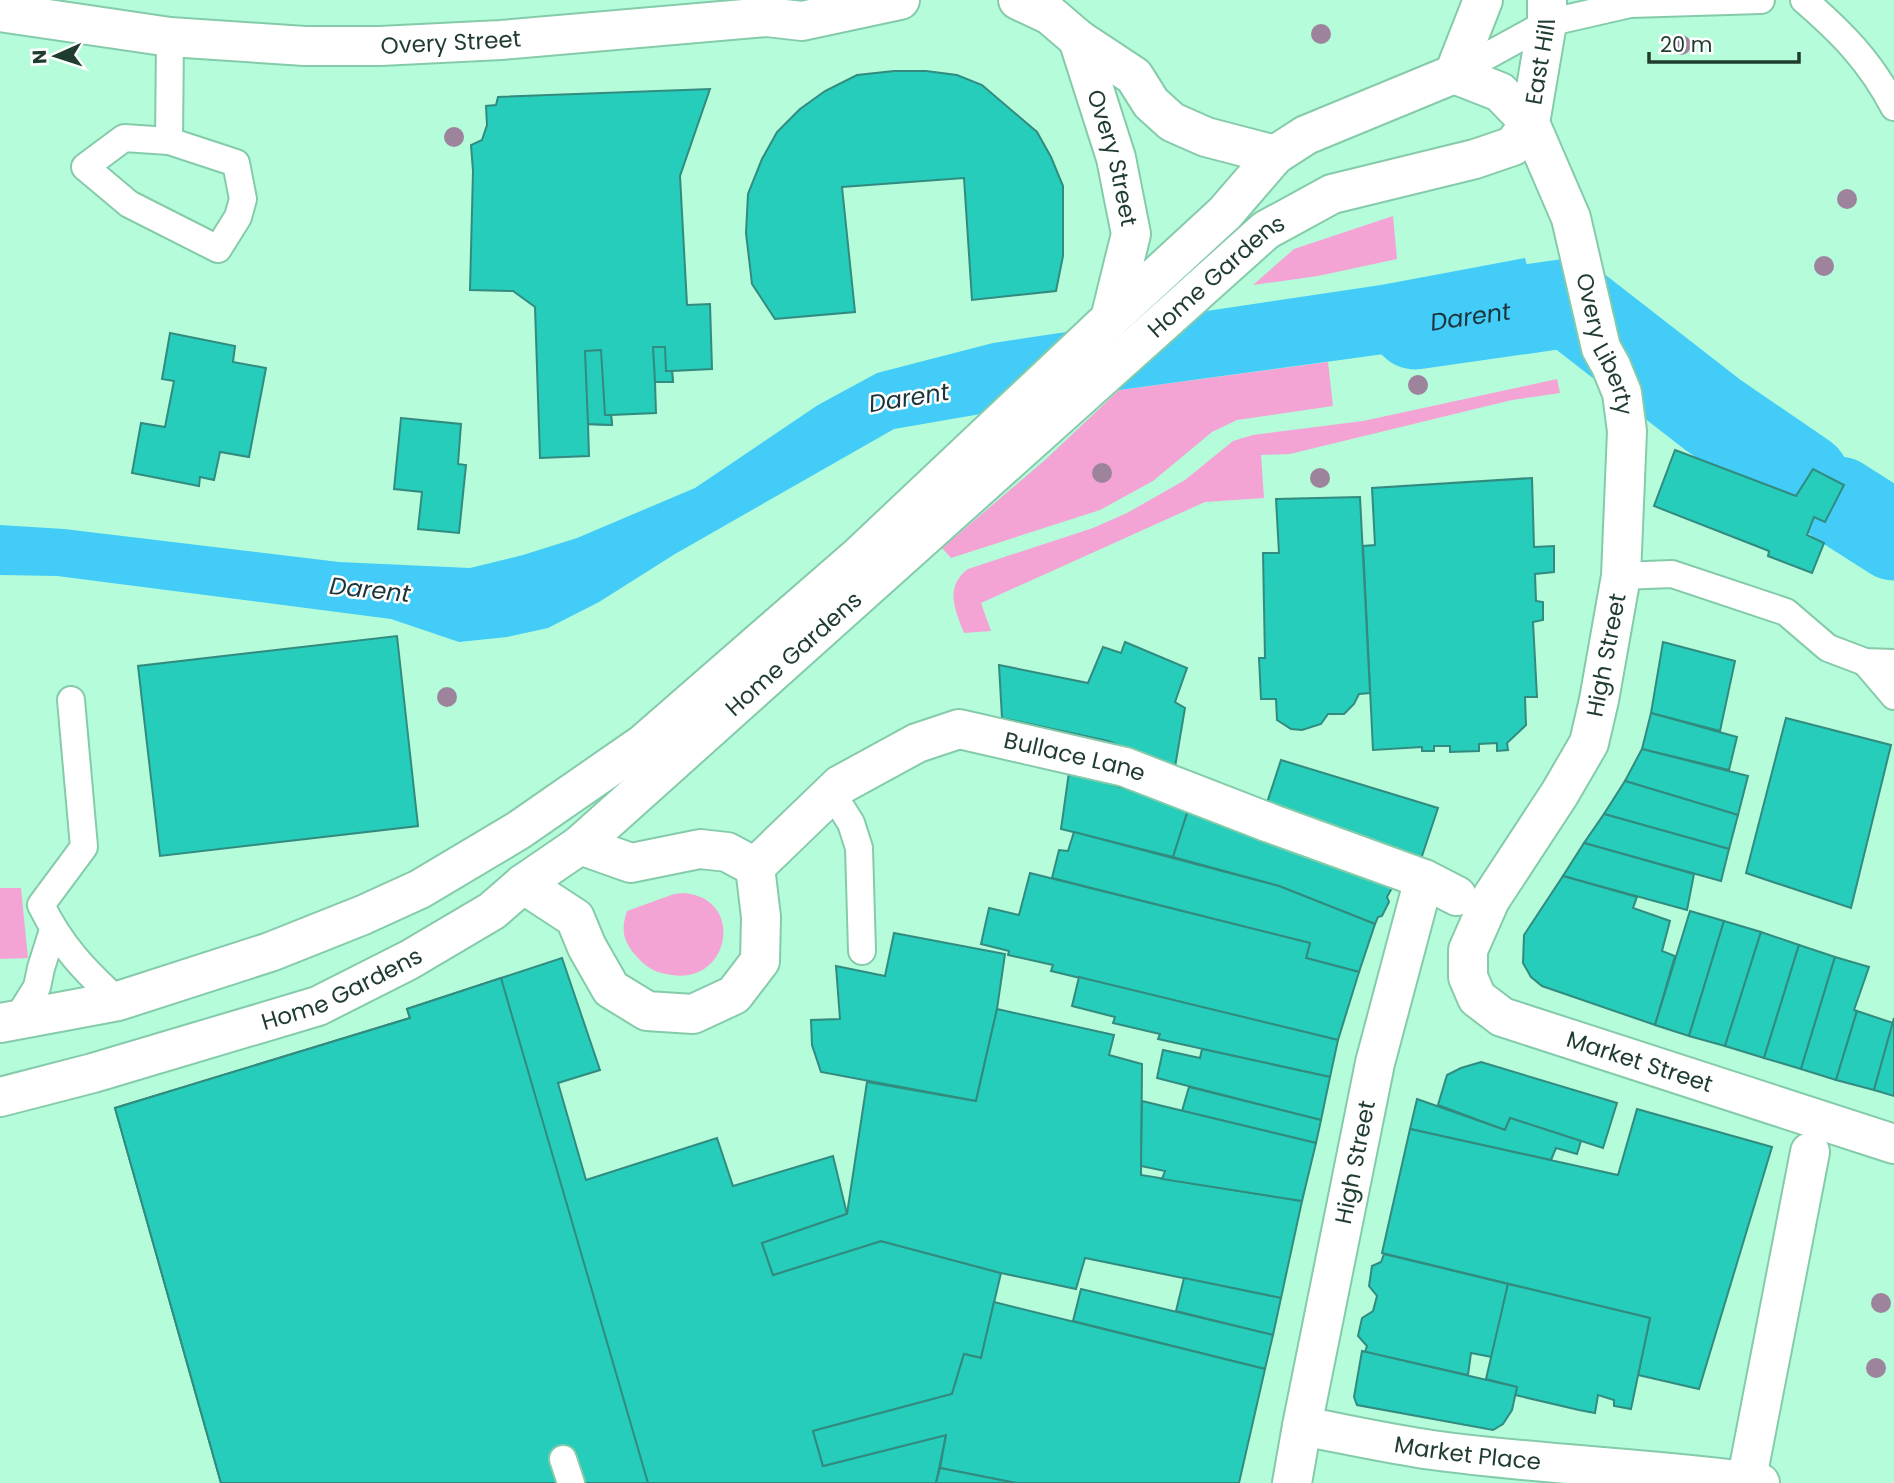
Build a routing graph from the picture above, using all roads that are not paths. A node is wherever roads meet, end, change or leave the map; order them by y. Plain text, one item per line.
1 (900, 0) edge
2 (1018, 0) edge
3 (1483, 0) edge
4 (1761, 0) edge
5 (1804, 0) edge
6 (1553, 8) edge
7 (0, 12) edge
8 (170, 37) junction
9 (1079, 39) junction
10 (1454, 74) junction
11 (1894, 107) edge
12 (1530, 123) junction
13 (169, 141) junction
14 (1275, 155) junction
15 (1110, 319) junction
16 (924, 517) junction
17 (1621, 576) junction
18 (1865, 662) junction
19 (1894, 663) edge
20 (1894, 696) edge
21 (71, 700) dead end
22 (832, 793) junction
23 (580, 845) junction
24 (755, 867) junction
25 (523, 884) junction
26 (1455, 896) junction
27 (363, 915) junction
28 (53, 930) junction
29 (862, 951) dead end
30 (118, 1001) junction
31 (9, 1021) edge
32 (0, 1097) edge
33 (1894, 1144) edge
34 (1810, 1152) dead end
35 (1301, 1426) junction
36 (1751, 1482) edge
37 (1292, 1483) edge

1 - 8 main road, Overy Street
2 - 9 main road, Overy Street
3 - 10 main road
4 - 6 lane
5 - 11 lane
6 - 10 lane
6 - 12 main road, East Hill
7 - 8 main road, Overy Street
8 - 13 lane
9 - 14 main road, Overy Street
9 - 15 main road, Overy Street
10 - 12 main road
10 - 14 main road, Home Gardens
12 - 16 main road, Home Gardens
12 - 17 main road, Overy Liberty
13 - 13 lane
14 - 15 main road, Home Gardens
15 - 16 main road, Home Gardens
16 - 23 main road, Home Gardens
16 - 27 main road, Home Gardens
17 - 18 lane
17 - 26 main road, High Street
18 - 19 lane
18 - 20 lane
21 - 28 lane
22 - 24 main road, Bullace Lane
22 - 26 main road, Bullace Lane
22 - 29 lane
23 - 24 main road
23 - 25 main road, Home Gardens
24 - 25 main road
25 - 27 main road
25 - 32 main road, Home Gardens
26 - 33 main road, Market Street
26 - 35 main road, High Street
27 - 30 main road, Home Gardens
28 - 30 lane
28 - 31 lane
30 - 31 main road, Home Gardens
34 - 36 main road
35 - 36 main road, Market Place
35 - 37 main road, High Street

